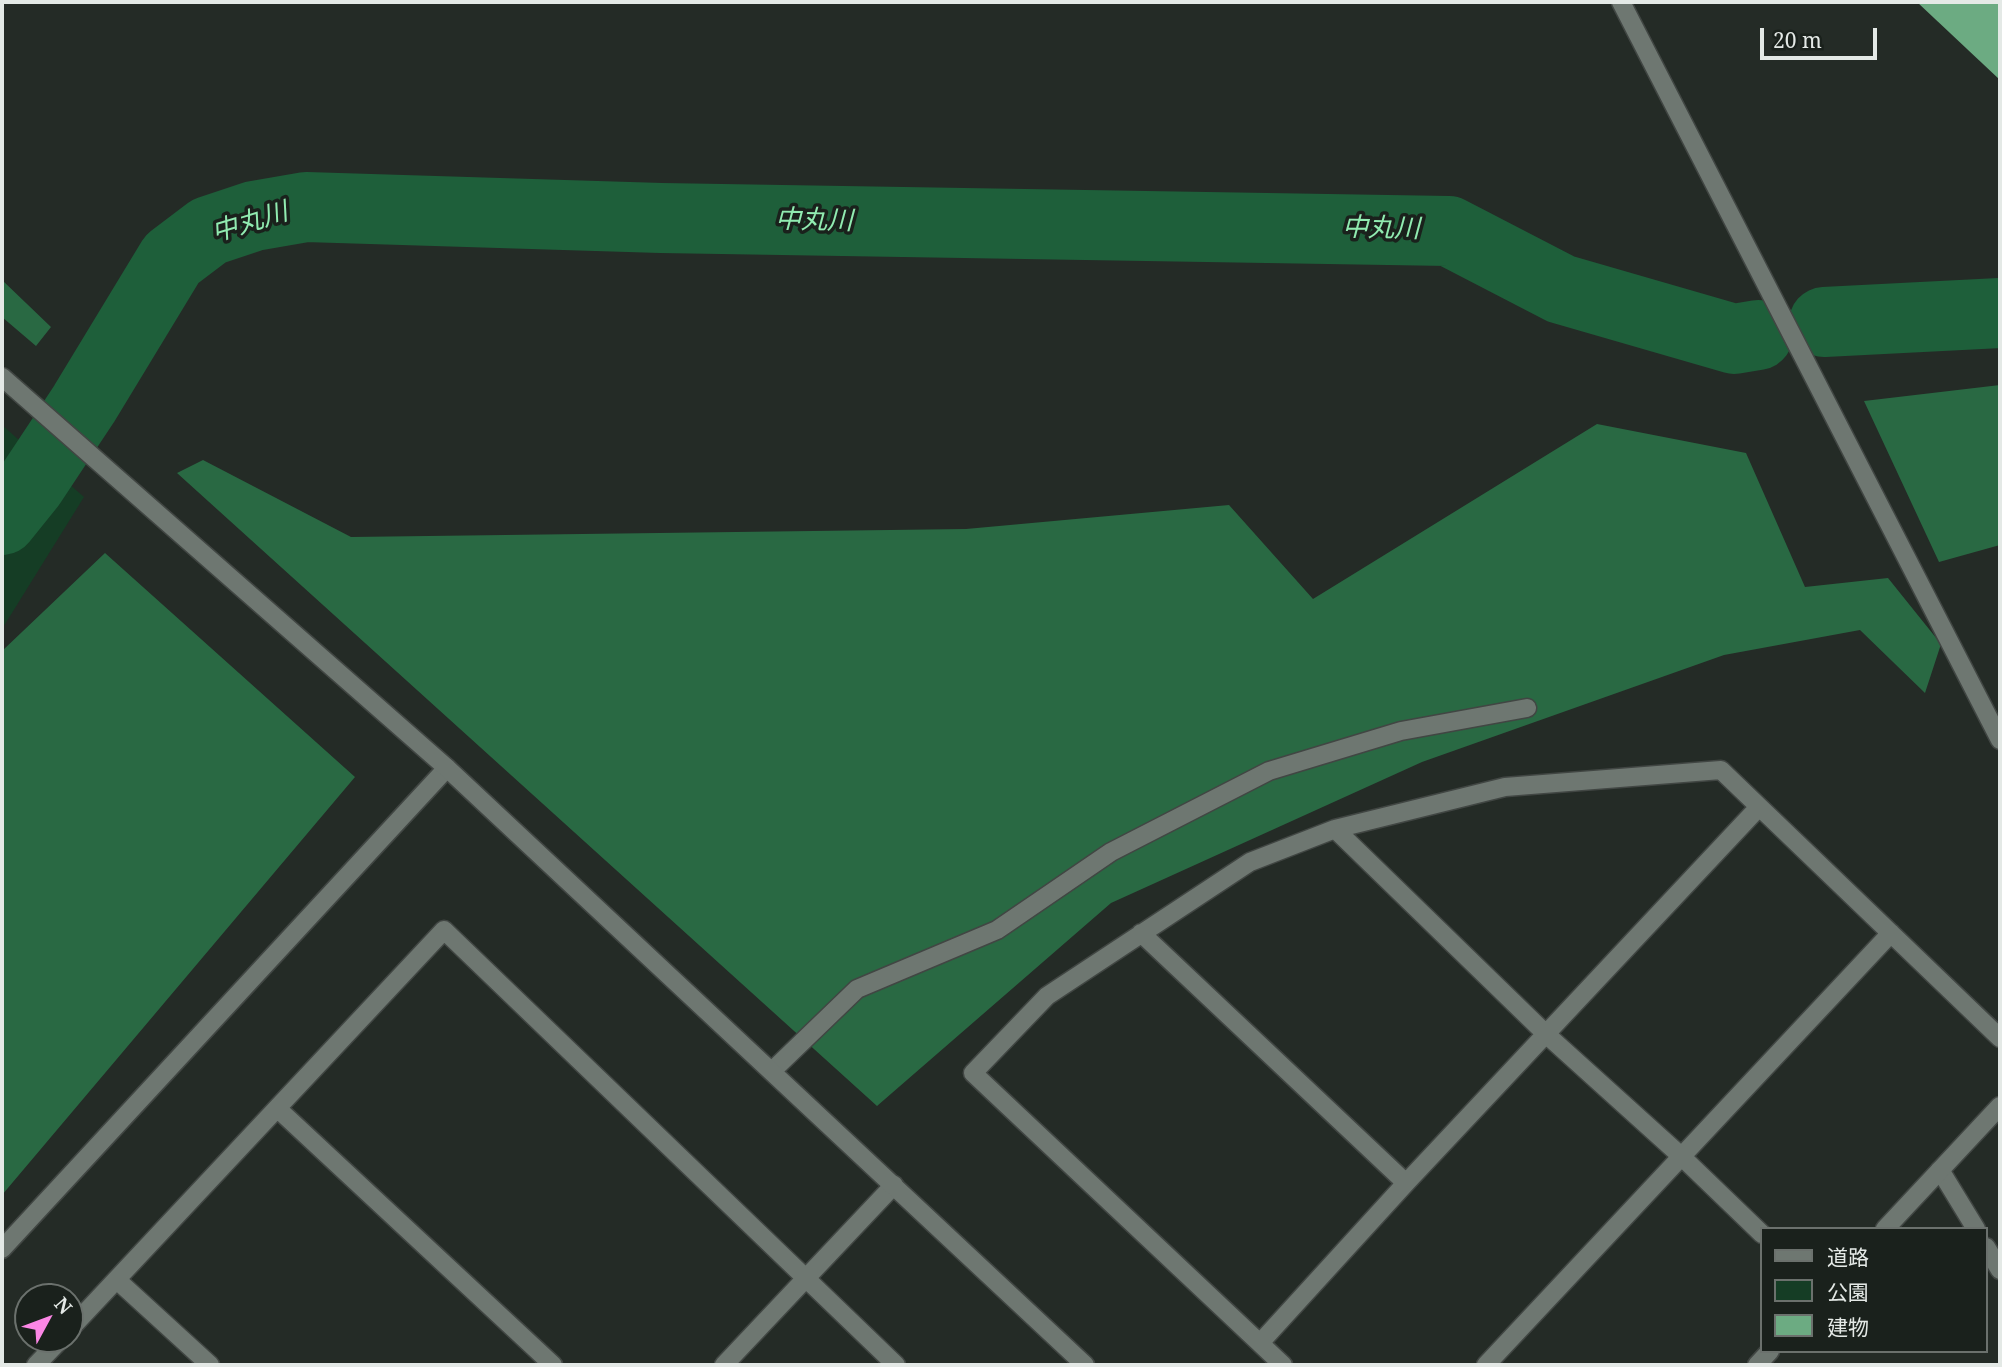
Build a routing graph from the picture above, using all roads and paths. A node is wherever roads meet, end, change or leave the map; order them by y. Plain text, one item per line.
1 (1622, 2) edge
2 (2, 377) edge
3 (1527, 708) dead end
4 (2000, 740) edge
5 (447, 768) junction
6 (1759, 807) junction
7 (1335, 829) junction
8 (1141, 933) junction
9 (1891, 933) junction
10 (1547, 1035) junction
11 (2000, 1038) edge
12 (772, 1071) junction
13 (2000, 1105) edge
14 (278, 1109) junction
15 (1681, 1156) junction
16 (1940, 1170) junction
17 (1406, 1183) junction
18 (894, 1185) junction
19 (1887, 1227) edge
20 (1975, 1227) edge
21 (1760, 1232) edge
22 (2, 1249) edge
23 (1988, 1250) edge
24 (2000, 1270) edge
25 (804, 1279) junction
26 (117, 1280) junction
27 (84, 1314) edge
28 (1260, 1343) junction
29 (210, 1365) edge
30 (553, 1365) edge
31 (724, 1365) edge
32 (896, 1365) edge
33 (1085, 1365) edge
34 (1283, 1365) edge
35 (1486, 1365) edge

1 - 4 street
2 - 5 street
3 - 12 street
5 - 12 street
5 - 22 street
6 - 7 street
6 - 9 street
6 - 10 street
7 - 8 street
7 - 10 street
8 - 17 street
8 - 28 street
9 - 11 street
9 - 15 street
10 - 15 street
10 - 17 street
12 - 18 street
13 - 16 street
14 - 25 street
14 - 26 street
14 - 30 street
15 - 21 street
15 - 35 street
16 - 19 street
16 - 20 street
17 - 28 street
18 - 25 street
18 - 33 street
23 - 24 street
25 - 31 street
25 - 32 street
26 - 27 street
26 - 29 street
28 - 34 street

